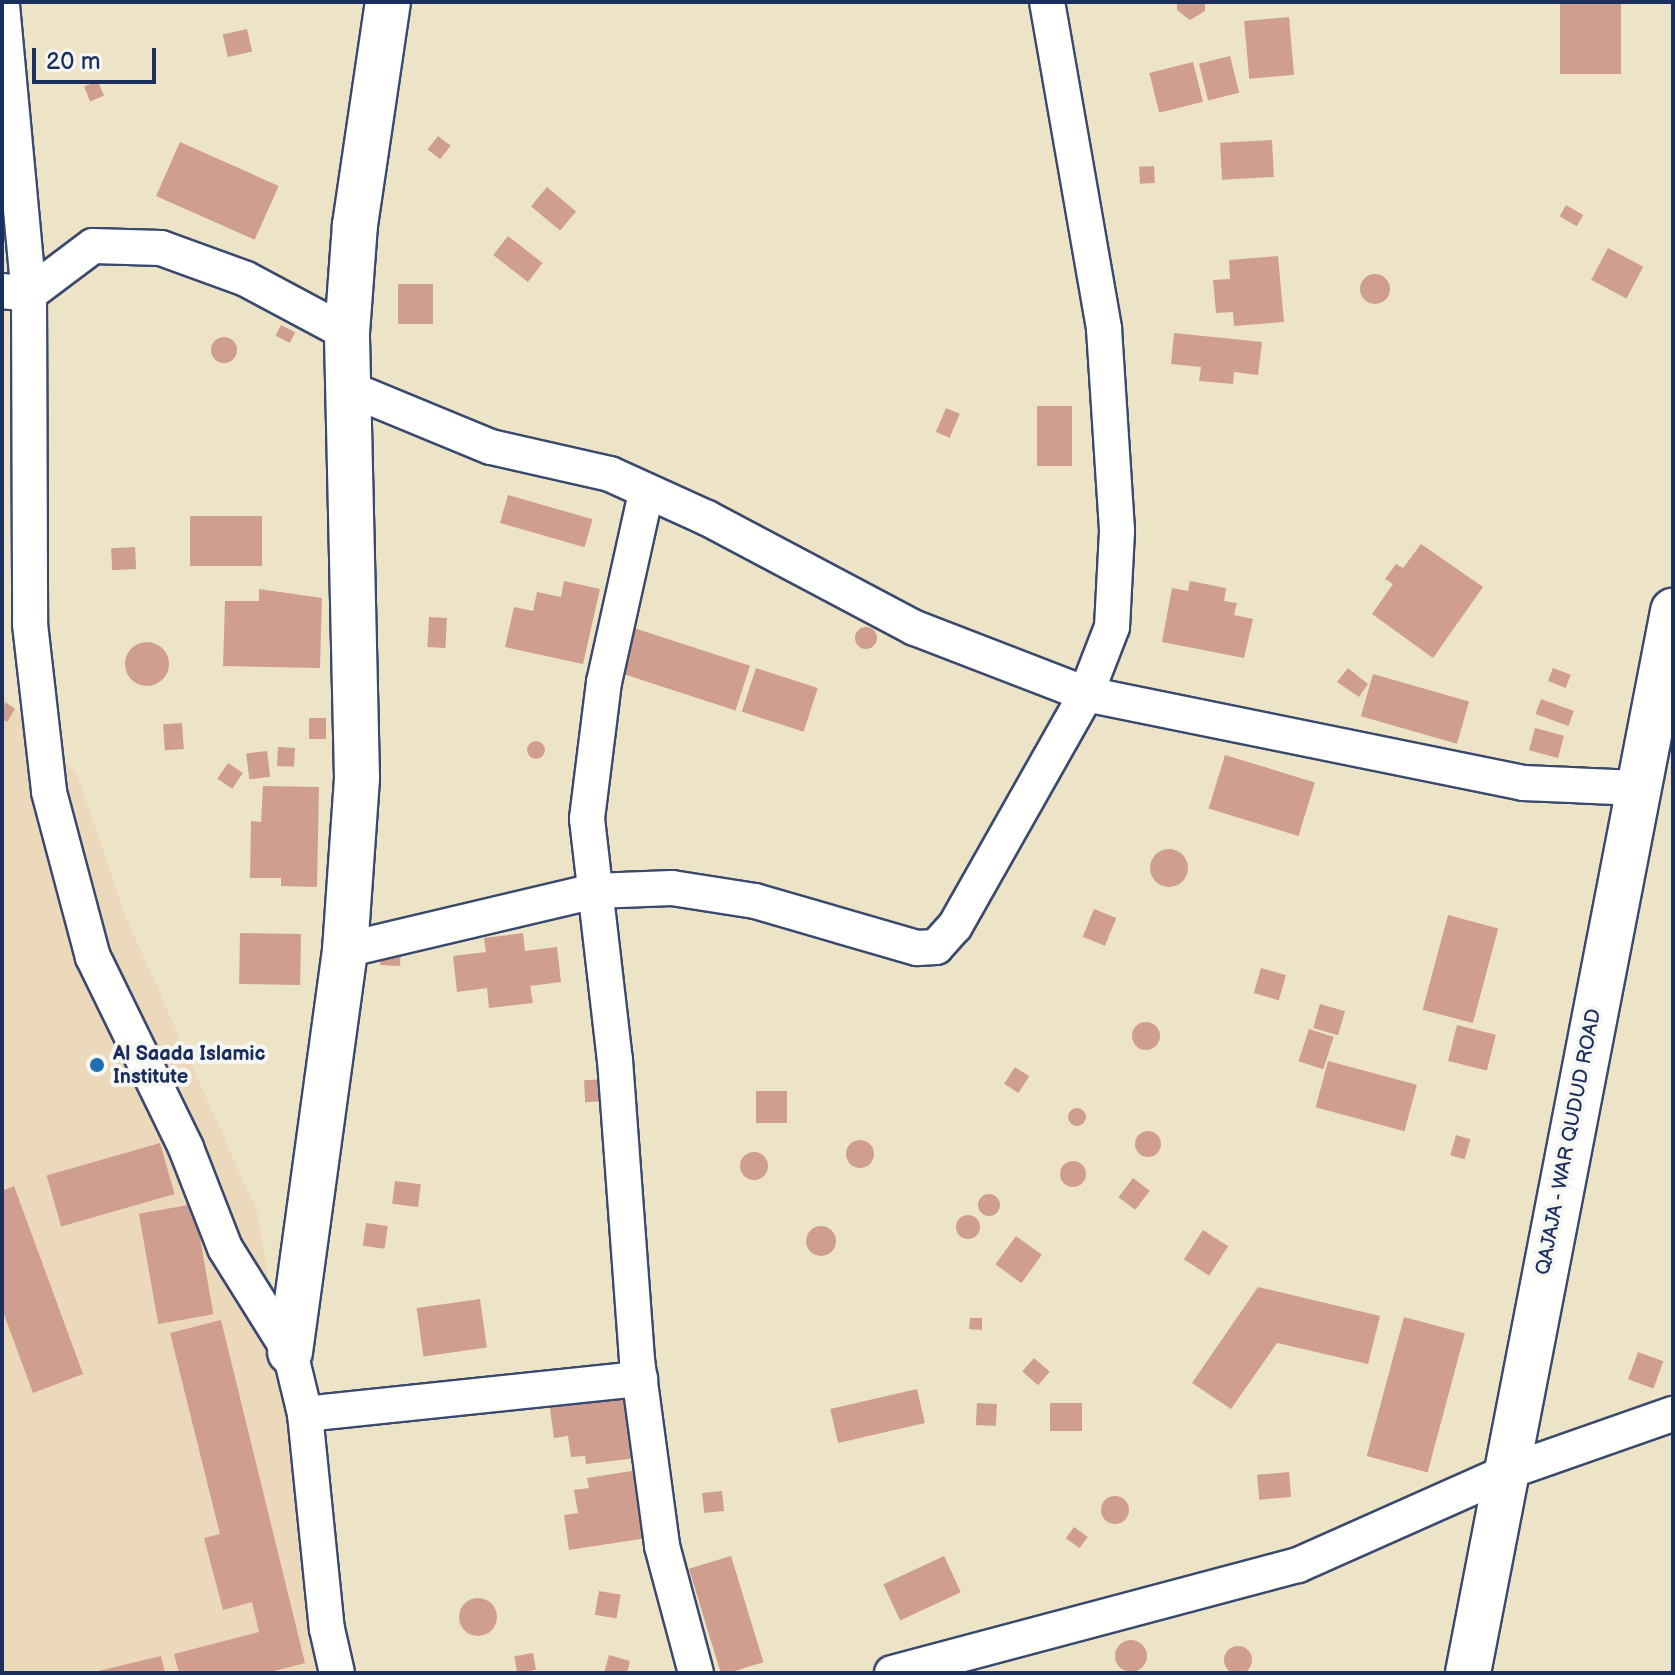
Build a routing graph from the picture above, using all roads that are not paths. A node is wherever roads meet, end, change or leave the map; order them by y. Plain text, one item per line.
1 (388, 2) edge
2 (1047, 2) edge
3 (2, 5) edge
4 (15, 293) edge
5 (347, 333) junction
6 (350, 389) junction
7 (646, 493) junction
8 (1673, 611) edge
9 (1086, 694) junction
10 (1637, 788) junction
11 (594, 891) junction
12 (345, 950) junction
13 (290, 1352) junction
14 (640, 1379) junction
15 (305, 1414) junction
16 (1673, 1414) edge
17 (1507, 1472) junction
18 (337, 1673) edge
19 (696, 1673) edge
20 (892, 1673) edge
21 (1468, 1673) edge

1 - 5 street
2 - 9 street
3 - 4 street
4 - 5 street
4 - 13 street
5 - 6 street
6 - 7 street
6 - 12 street
7 - 9 street
7 - 11 street
8 - 10 street, QAJAJA - WAR QUDUD ROAD
9 - 10 street
9 - 11 street
10 - 17 street, QAJAJA - WAR QUDUD ROAD
11 - 12 street
11 - 14 street
12 - 13 street
13 - 15 street
14 - 15 street
14 - 19 street
15 - 18 street
16 - 17 street
17 - 20 street
17 - 21 street, QAJAJA - WAR QUDUD ROAD

